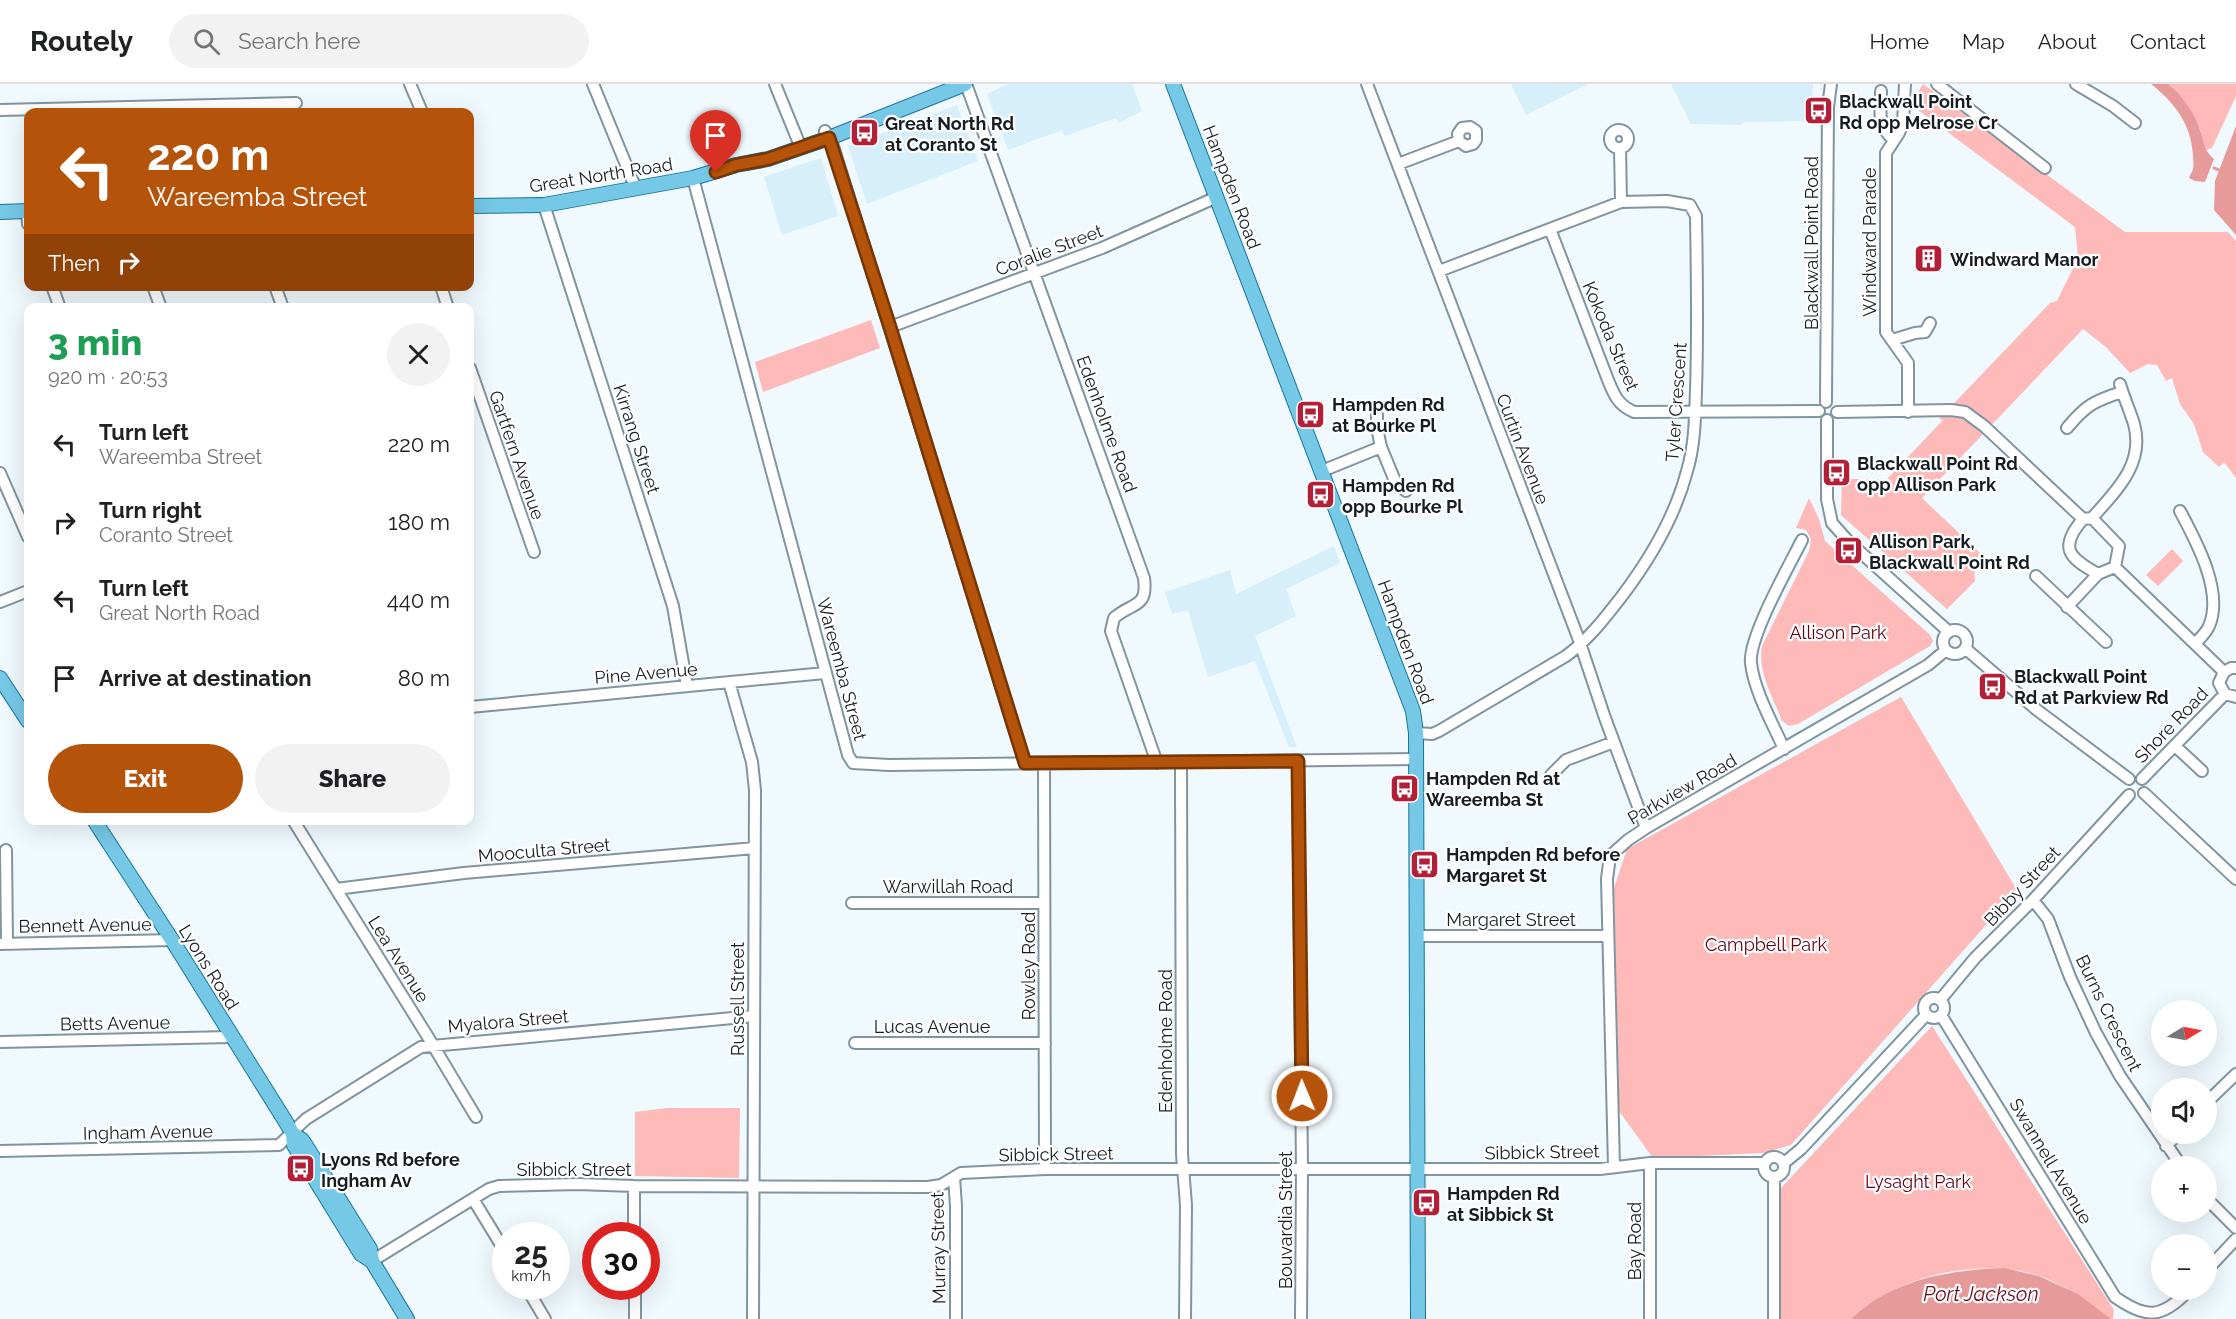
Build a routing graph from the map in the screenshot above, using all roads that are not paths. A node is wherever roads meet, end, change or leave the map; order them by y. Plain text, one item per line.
1 (410, 84) edge
2 (593, 84) edge
3 (775, 84) edge
4 (942, 84) edge
5 (965, 84) edge
6 (1173, 84) edge
7 (1367, 84) edge
8 (1831, 84) edge
9 (1905, 84) edge
10 (1937, 84) edge
11 (2076, 84) edge
12 (1881, 91) dead end
13 (296, 103) dead end
14 (85, 108) edge
15 (420, 108) edge
16 (24, 109) edge
17 (0, 110) edge
18 (2134, 123) dead end
19 (827, 135) junction
20 (1894, 140) junction
21 (1459, 141) dead end
22 (799, 144) junction
23 (1620, 148) dead end
24 (1398, 164) junction
25 (2044, 168) dead end
26 (693, 178) junction
27 (636, 189) junction
28 (1217, 197) junction
29 (1621, 202) junction
30 (544, 205) junction
31 (474, 206) edge
32 (0, 212) edge
33 (24, 215) edge
34 (1550, 229) junction
35 (1439, 271) junction
36 (1035, 273) junction
37 (1930, 323) dead end
38 (890, 327) junction
39 (1892, 340) junction
40 (474, 380) edge
41 (1826, 402) junction
42 (1819, 411) junction
43 (1695, 412) junction
44 (1837, 412) junction
45 (1908, 412) junction
46 (1377, 415) dead end
47 (1827, 420) junction
48 (2067, 428) dead end
49 (1381, 447) junction
50 (1322, 471) junction
51 (0, 473) edge
52 (1406, 491) dead end
53 (2180, 512) dead end
54 (2088, 518) junction
55 (24, 528) edge
56 (1802, 540) dead end
57 (534, 552) dead end
58 (2115, 567) junction
59 (2098, 574) junction
60 (2036, 576) dead end
61 (24, 593) edge
62 (0, 602) edge
63 (2067, 607) junction
64 (1949, 632) junction
65 (2106, 642) dead end
66 (2194, 644) junction
67 (1581, 645) junction
68 (1966, 649) junction
69 (1946, 650) junction
70 (2236, 668) edge
71 (2224, 672) junction
72 (825, 673) junction
73 (0, 678) edge
74 (729, 682) junction
75 (687, 686) junction
76 (2224, 694) junction
77 (2236, 697) edge
78 (474, 706) edge
79 (24, 715) edge
80 (1416, 733) junction
81 (1614, 742) junction
82 (2175, 746) junction
83 (1784, 749) junction
84 (1416, 759) junction
85 (1298, 761) junction
86 (1025, 763) junction
87 (1044, 763) junction
88 (1157, 763) junction
89 (1181, 763) junction
90 (2202, 771) dead end
91 (1551, 775) dead end
92 (2129, 779) junction
93 (2142, 779) junction
94 (2144, 793) junction
95 (2128, 795) junction
96 (96, 825) edge
97 (296, 825) edge
98 (1646, 828) junction
99 (755, 848) junction
100 (6, 850) dead end
101 (2235, 876) edge
102 (336, 889) junction
103 (2033, 900) junction
104 (852, 903) dead end
105 (1044, 903) junction
106 (1416, 936) junction
107 (1607, 936) junction
108 (172, 940) junction
109 (4, 944) edge
110 (1940, 1000) junction
111 (1941, 1015) junction
112 (754, 1016) junction
113 (1926, 1016) junction
114 (231, 1036) junction
115 (0, 1042) edge
116 (855, 1042) dead end
117 (1045, 1043) junction
118 (433, 1044) junction
119 (2236, 1074) edge
120 (2217, 1092) edge
121 (476, 1117) dead end
122 (292, 1134) junction
123 (2166, 1146) joint
124 (0, 1152) edge
125 (2174, 1156) edge
126 (1650, 1163) junction
127 (1765, 1163) junction
128 (1784, 1163) junction
129 (1614, 1167) junction
130 (1045, 1169) junction
131 (1417, 1169) junction
132 (1183, 1170) junction
133 (1302, 1170) junction
134 (954, 1177) junction
135 (1773, 1177) junction
136 (634, 1186) junction
137 (753, 1187) junction
138 (473, 1199) junction
139 (2217, 1209) edge
140 (634, 1222) edge
141 (2236, 1228) edge
142 (492, 1230) edge
143 (2236, 1239) edge
144 (2217, 1259) edge
145 (372, 1261) junction
146 (534, 1300) edge
147 (634, 1300) edge
148 (2180, 1300) edge
149 (407, 1319) edge
150 (545, 1319) edge
151 (635, 1319) edge
152 (753, 1319) edge
153 (956, 1319) edge
154 (1185, 1319) edge
155 (1302, 1319) edge
156 (1418, 1319) edge
157 (1650, 1319) edge
158 (1774, 1319) edge

1 - 15 street
2 - 27 street
3 - 22 street
4 - 19 main road, Great North Road
5 - 19 main road, Great North Road
5 - 36 street, Edenholme Road
6 - 28 main road, Hampden Road
7 - 24 street, Curtin Avenue
8 - 41 street, Blackwall Point Road
9 - 20 street, Windward Parade
10 - 25 street
11 - 18 street
12 - 20 street
13 - 14 street
16 - 17 street
19 - 22 main road, Great North Road
19 - 38 street
20 - 39 street, Windward Parade
21 - 24 street
22 - 26 main road, Great North Road
23 - 29 street
24 - 35 street, Curtin Avenue
26 - 27 main road, Great North Road
26 - 72 street, Wareemba Street
27 - 30 main road, Great North Road
28 - 36 street, Coralie Street
28 - 50 main road, Hampden Road
29 - 34 street, Tyler Crescent
29 - 43 street, Tyler Crescent
30 - 31 main road, Great North Road
30 - 75 street, Kirrang Street
32 - 33 main road
34 - 35 street, Tyler Crescent
34 - 43 street, Kokoda Street
35 - 67 street, Curtin Avenue
36 - 38 street, Coralie Street
36 - 88 street, Edenholme Road
37 - 39 street
38 - 86 street
39 - 45 street, Windward Parade
40 - 57 street, Gartfern Avenue
41 - 42 street
41 - 44 street
42 - 43 street, Kokoda Street
42 - 47 street
43 - 67 street, Tyler Crescent
44 - 45 street
44 - 47 street
45 - 54 street
46 - 49 street
47 - 64 street
48 - 54 street
49 - 50 street
49 - 52 street
50 - 80 main road, Hampden Road
51 - 55 street
53 - 66 street
54 - 58 street
54 - 59 street
56 - 83 street
58 - 59 street
58 - 66 street
59 - 63 street
60 - 63 street
61 - 62 street
63 - 65 street
64 - 68 street
64 - 69 street
66 - 71 street
67 - 80 street, Tyler Crescent
67 - 81 street, Curtin Avenue
68 - 69 street
68 - 92 street
69 - 83 street, Parkview Road
70 - 71 street
71 - 76 street
72 - 74 street, Pine Avenue
72 - 86 street, Wareemba Street
73 - 79 main road
74 - 75 street, Pine Avenue
74 - 99 street, Russell Street
75 - 78 street, Pine Avenue
76 - 77 street
76 - 82 street, Shore Road
80 - 84 main road, Hampden Road
81 - 91 street
81 - 98 street, Curtin Avenue
82 - 90 street
82 - 93 street, Shore Road
83 - 98 street, Parkview Road
84 - 85 street, Wareemba Street
84 - 106 main road, Hampden Road
85 - 89 street, Wareemba Street
85 - 133 street, Bouvardia Street
86 - 87 street, Wareemba Street
87 - 88 street, Wareemba Street
87 - 105 street, Rowley Road
88 - 89 street, Wareemba Street
89 - 132 street, Edenholme Road
92 - 93 street
92 - 95 street
93 - 94 street
94 - 95 street
94 - 101 street
95 - 103 street, Bibby Street
96 - 108 main road, Lyons Road
97 - 102 street, Lea Avenue
98 - 107 street, Parkview Road
99 - 102 street, Mooculta Street
99 - 112 street, Russell Street
100 - 109 street
102 - 118 street, Lea Avenue
103 - 110 street, Bibby Street
103 - 123 street, Burns Crescent
104 - 105 street, Warwillah Road
105 - 117 street, Rowley Road
106 - 107 street, Margaret Street
106 - 131 main road, Hampden Road
107 - 129 street, Parkview Road
108 - 109 street, Bennett Avenue
108 - 114 main road, Lyons Road
110 - 111 street
110 - 113 street
111 - 113 street
111 - 148 street, Swannell Avenue
112 - 118 street, Myalora Street
112 - 137 street, Russell Street
113 - 128 street
114 - 115 street, Betts Avenue
114 - 122 main road, Lyons Road
116 - 117 street, Lucas Avenue
117 - 130 street, Rowley Road
118 - 121 street, Lea Avenue
118 - 122 street, Myalora Street
119 - 120 street
122 - 124 street, Ingham Avenue
122 - 145 main road, Lyons Road
123 - 125 street, Burns Crescent
126 - 127 street, Sibbick Street
126 - 129 street, Sibbick Street
126 - 157 street, Bay Road
127 - 128 street
127 - 135 street
128 - 135 street
129 - 131 street, Sibbick Street
130 - 132 street, Sibbick Street
130 - 134 street, Sibbick Street
131 - 133 street, Sibbick Street
131 - 156 main road, Hampden Road
132 - 133 street, Sibbick Street
132 - 154 street, Edenholme Road
133 - 155 street, Bouvardia Street
134 - 137 street, Sibbick Street
134 - 153 street, Murray Street
135 - 158 street
136 - 137 street, Sibbick Street
136 - 138 street, Sibbick Street
136 - 140 street
137 - 152 street, Russell Street
138 - 142 street
138 - 145 street, Sibbick Street
139 - 141 street
143 - 144 street
145 - 149 main road, Lyons Road
146 - 150 street
147 - 151 street

